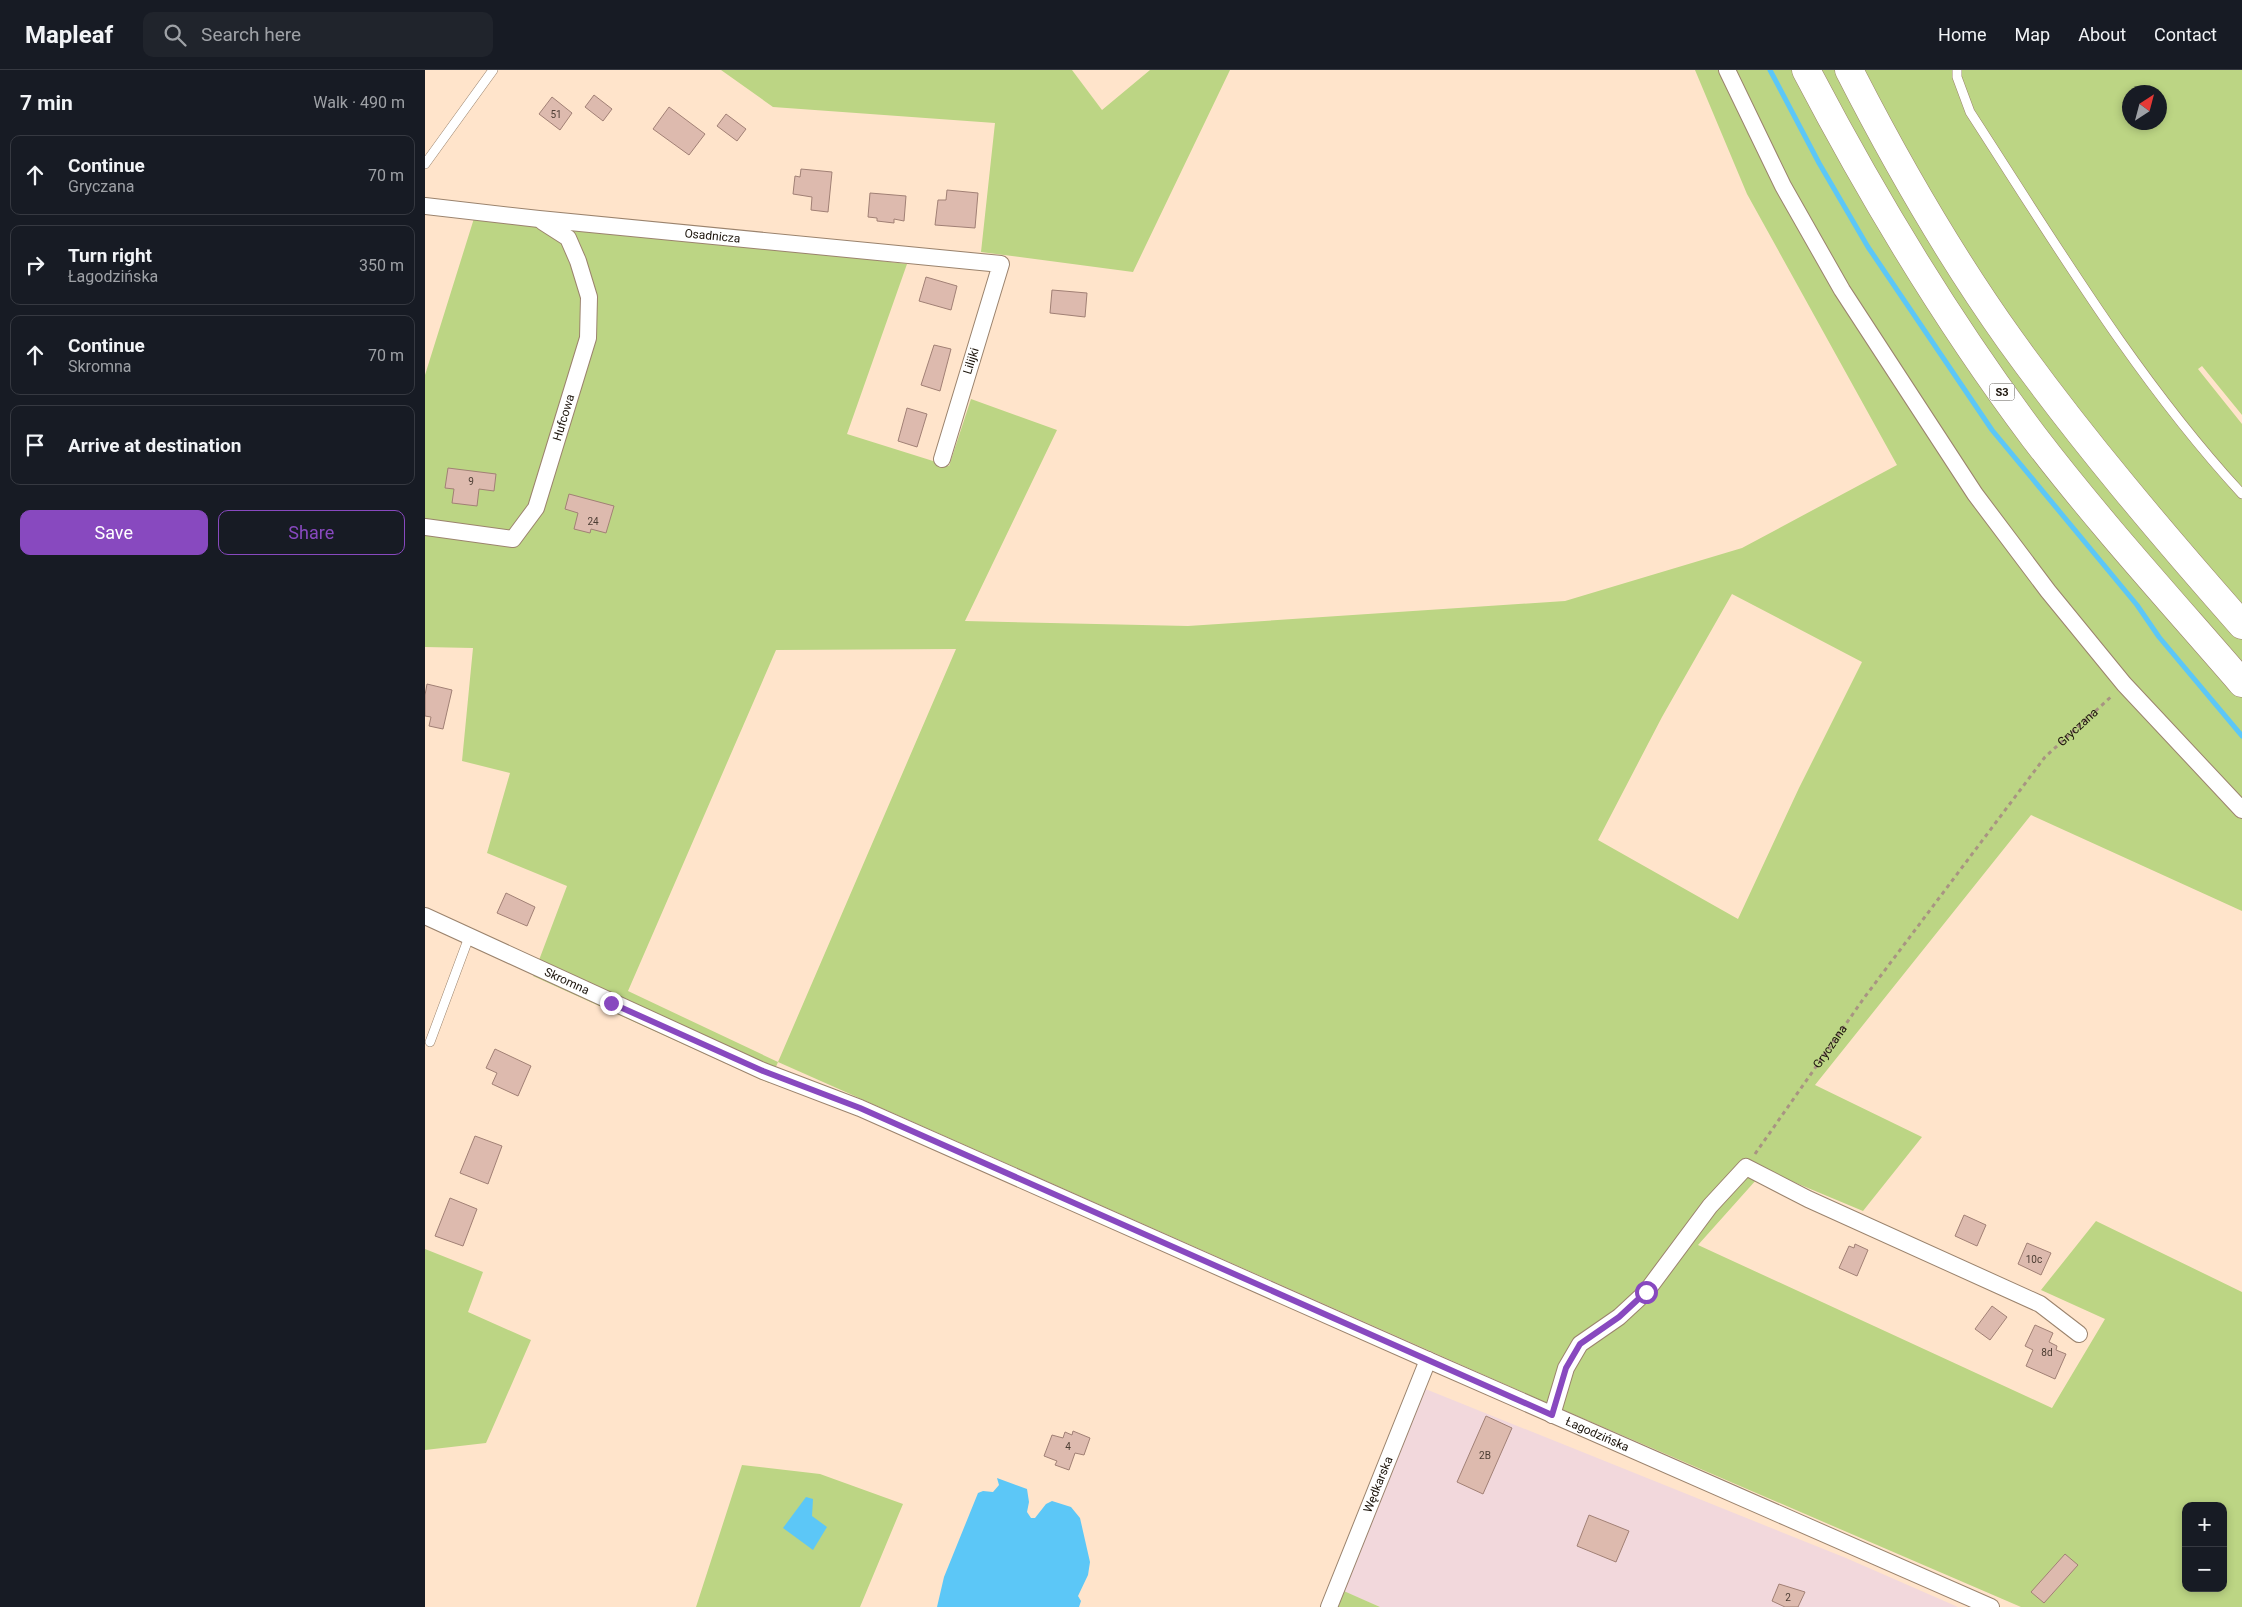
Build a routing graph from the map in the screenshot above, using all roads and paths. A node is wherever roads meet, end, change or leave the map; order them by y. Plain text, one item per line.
1 (493, 70) edge
2 (1727, 70) edge
3 (1806, 70) edge
4 (1849, 70) edge
5 (1957, 70) edge
6 (425, 164) edge
7 (425, 206) edge
8 (539, 219) junction
9 (1001, 264) joint
10 (942, 459) dead end
11 (2242, 494) edge
12 (425, 527) edge
13 (2242, 626) edge
14 (2242, 683) edge
15 (2124, 684) junction
16 (2242, 810) edge
17 (425, 916) edge
18 (469, 936) junction
19 (430, 1042) dead end
20 (763, 1071) joint
21 (1746, 1167) junction
22 (2079, 1334) dead end
23 (1428, 1360) junction
24 (1552, 1415) junction
25 (1329, 1607) edge
26 (1991, 1607) edge

1 - 6 lane
2 - 15 street
3 - 14 highway, S3
4 - 13 highway
5 - 11 lane
7 - 8 street, Osadnicza
8 - 9 street, Osadnicza
8 - 12 street, Hufcowa
9 - 10 street, Lilijki
15 - 16 street
15 - 21 path, Gryczana
17 - 18 street, Skromna
18 - 19 lane
18 - 20 street, Skromna
20 - 23 street, Łagodzińska
21 - 22 street
21 - 24 street
23 - 24 street, Łagodzińska
23 - 25 street, Wędkarska
24 - 26 street, Łagodzińska

